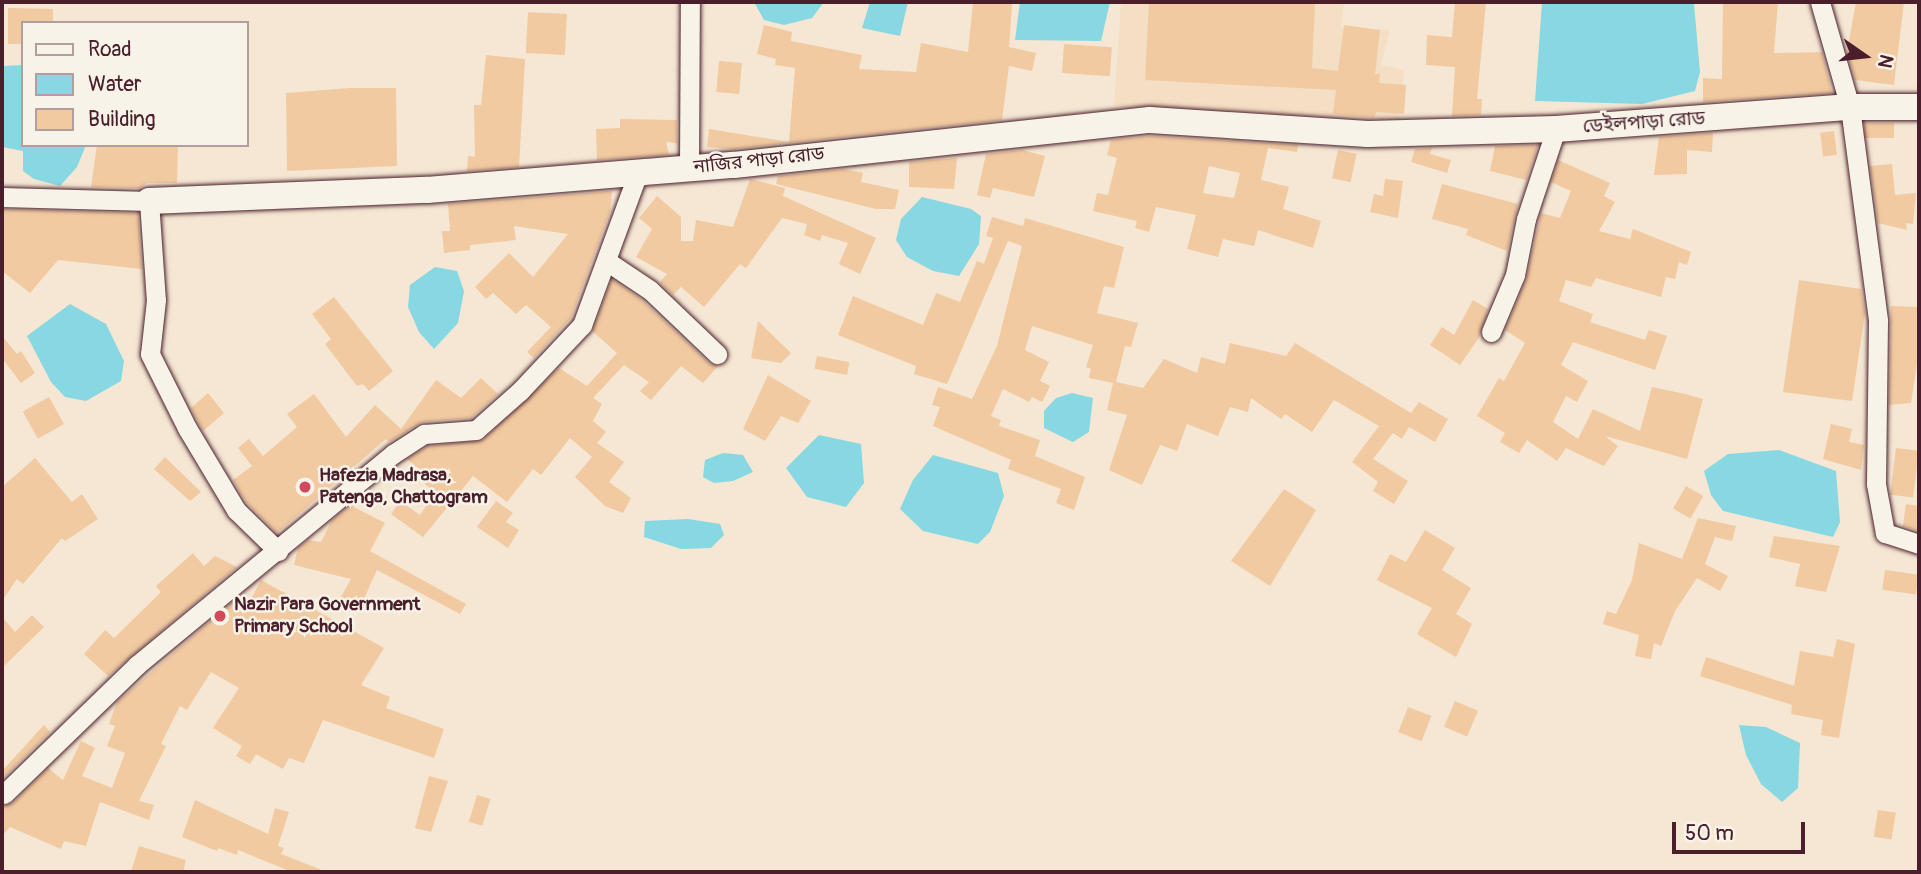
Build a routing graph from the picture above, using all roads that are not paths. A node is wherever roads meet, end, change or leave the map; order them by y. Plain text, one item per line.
1 (690, 2) edge
2 (1820, 2) edge
3 (1850, 107) junction
4 (1919, 107) edge
5 (1556, 129) junction
6 (1368, 134) joint
7 (689, 169) junction
8 (638, 173) junction
9 (2, 197) edge
10 (149, 201) junction
11 (608, 262) junction
12 (1492, 331) dead end
13 (717, 354) dead end
14 (1919, 544) edge
15 (278, 551) junction
16 (5, 794) dead end

1 - 7 street
2 - 3 street
3 - 4 main road, ডেইলপাড়া রোড
3 - 5 main road, ডেইলপাড়া রোড
3 - 14 street
5 - 6 main road, ডেইলপাড়া রোড
5 - 12 street
6 - 7 main road, নাজির পাড়া রোড
7 - 8 main road, নাজির পাড়া রোড
8 - 10 main road, নাজির পাড়া রোড
8 - 11 street
9 - 10 street
10 - 15 street
11 - 13 street
11 - 15 street
15 - 16 street

